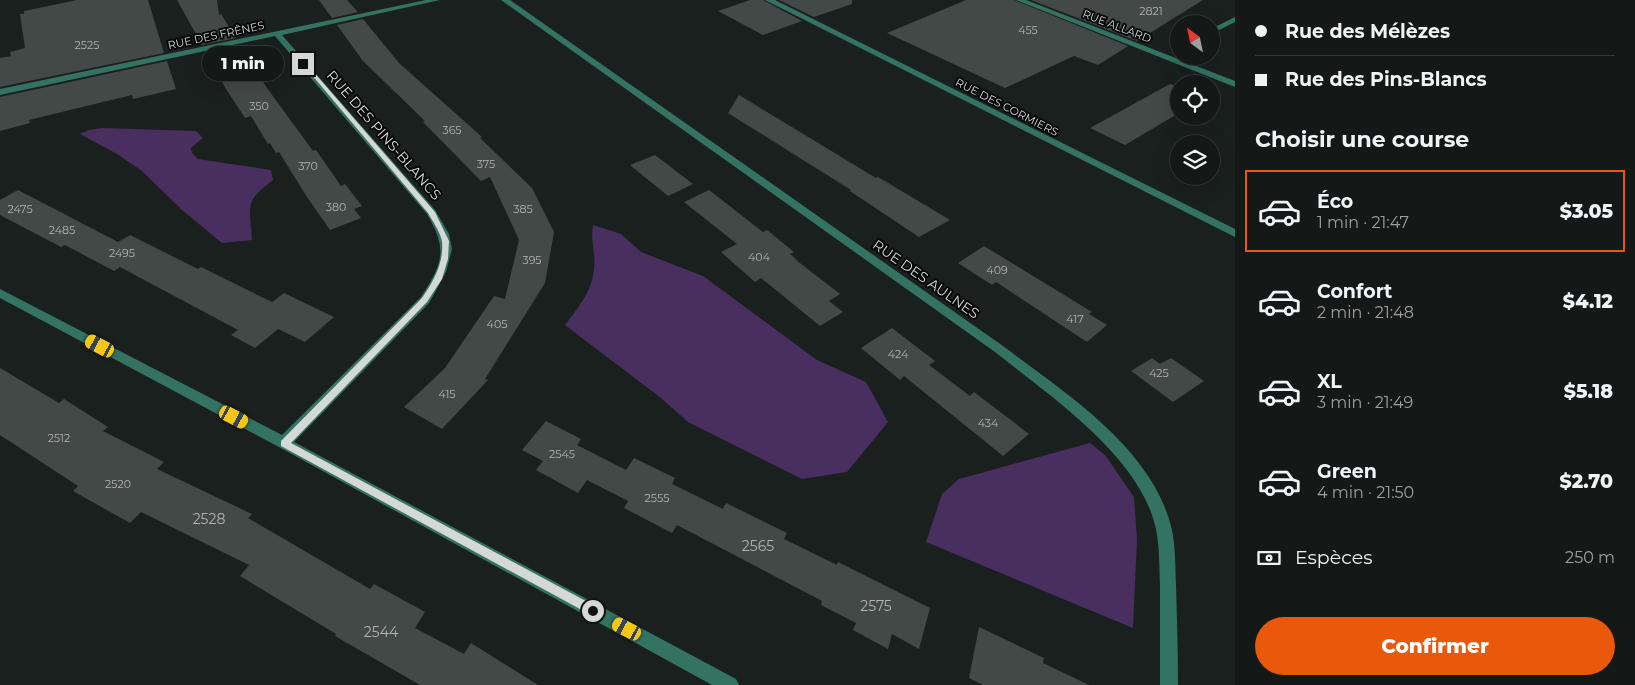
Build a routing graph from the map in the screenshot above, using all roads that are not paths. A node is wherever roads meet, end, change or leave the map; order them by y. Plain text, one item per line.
1 (436, 0) edge
2 (505, 0) edge
3 (769, 0) edge
4 (1020, 0) edge
5 (1235, 19) edge
6 (1220, 27) edge
7 (277, 34) junction
8 (1170, 56) edge
9 (1167, 58) junction
10 (1235, 84) edge
11 (0, 92) edge
12 (1235, 233) edge
13 (0, 293) edge
14 (284, 443) junction
15 (730, 685) edge
16 (1169, 685) edge

1 - 7 street, RUE DES FRÊNES
2 - 16 street, RUE DES AULNES
3 - 12 street, RUE DES CORMIERS
4 - 9 street, RUE ALLARD
5 - 6 street
7 - 11 street, RUE DES FRÊNES
7 - 14 street, RUE DES PINS-BLANCS
8 - 9 street
9 - 10 street, RUE ALLARD
13 - 14 street
14 - 15 street

